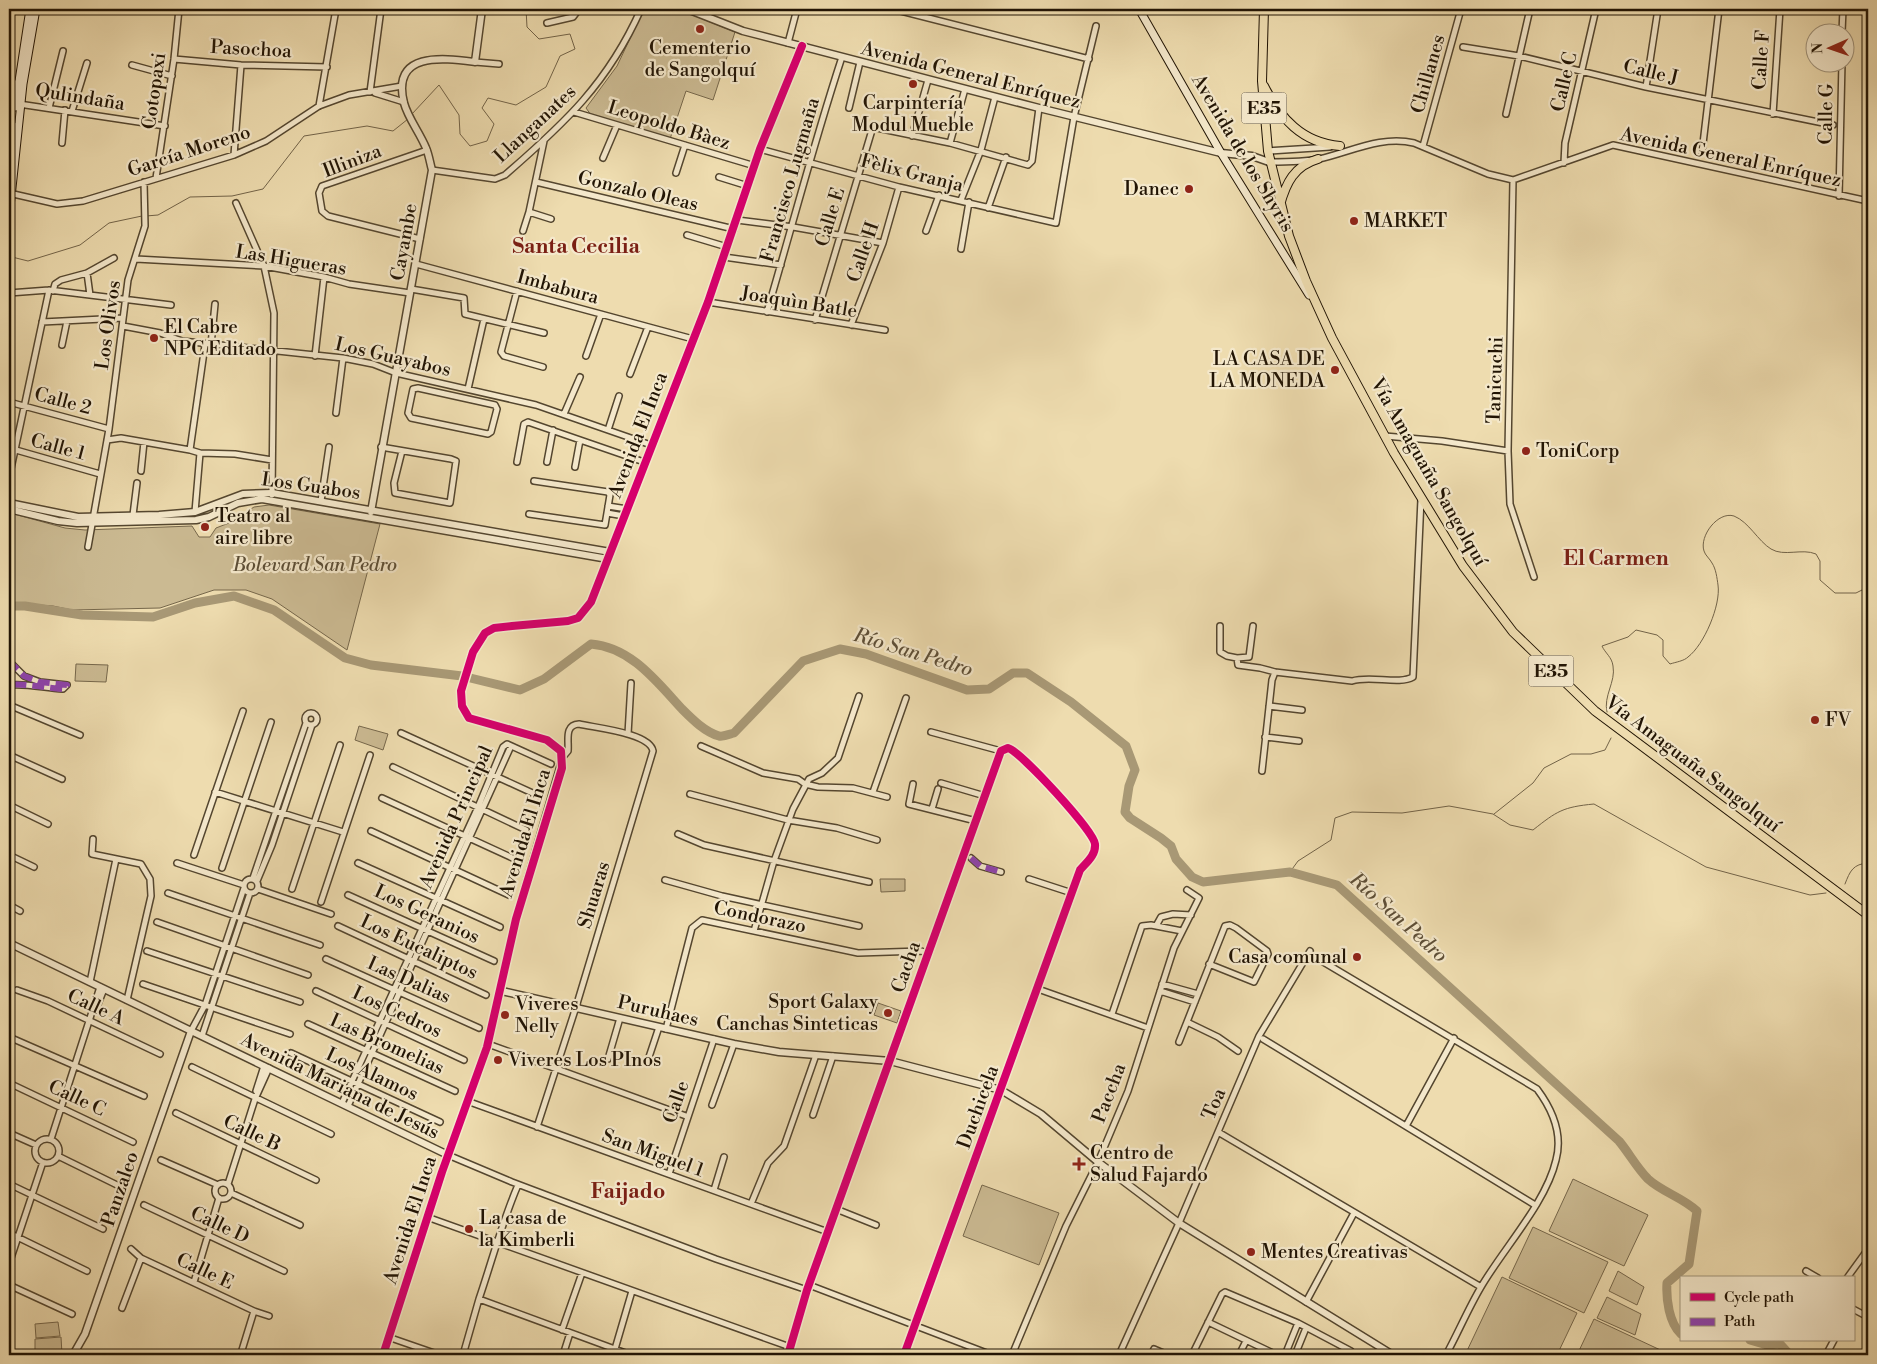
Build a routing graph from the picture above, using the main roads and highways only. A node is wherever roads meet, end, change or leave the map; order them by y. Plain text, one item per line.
1 (30, 9) edge
2 (36, 9) edge
3 (1139, 9) edge
4 (1264, 9) edge
5 (1262, 81) junction
6 (20, 84) junction
7 (18, 103) junction
8 (12, 124) edge
9 (1340, 146) road end
10 (1318, 159) road end
11 (10, 194) edge
12 (1280, 207) junction
13 (9, 216) edge
14 (1320, 312) junction
15 (1868, 915) edge

1 - 6 main road
2 - 6 main road
3 - 14 main road, Avenida de los Shyris
4 - 5 highway, E35
5 - 9 highway
5 - 12 highway, E35
6 - 7 main road
7 - 8 main road
7 - 11 main road
8 - 11 main road
10 - 12 highway
11 - 13 main road
12 - 14 highway, Vía Amaguaña Sangolquí / E35
14 - 15 highway, Vía Amaguaña Sangolquí / E35

